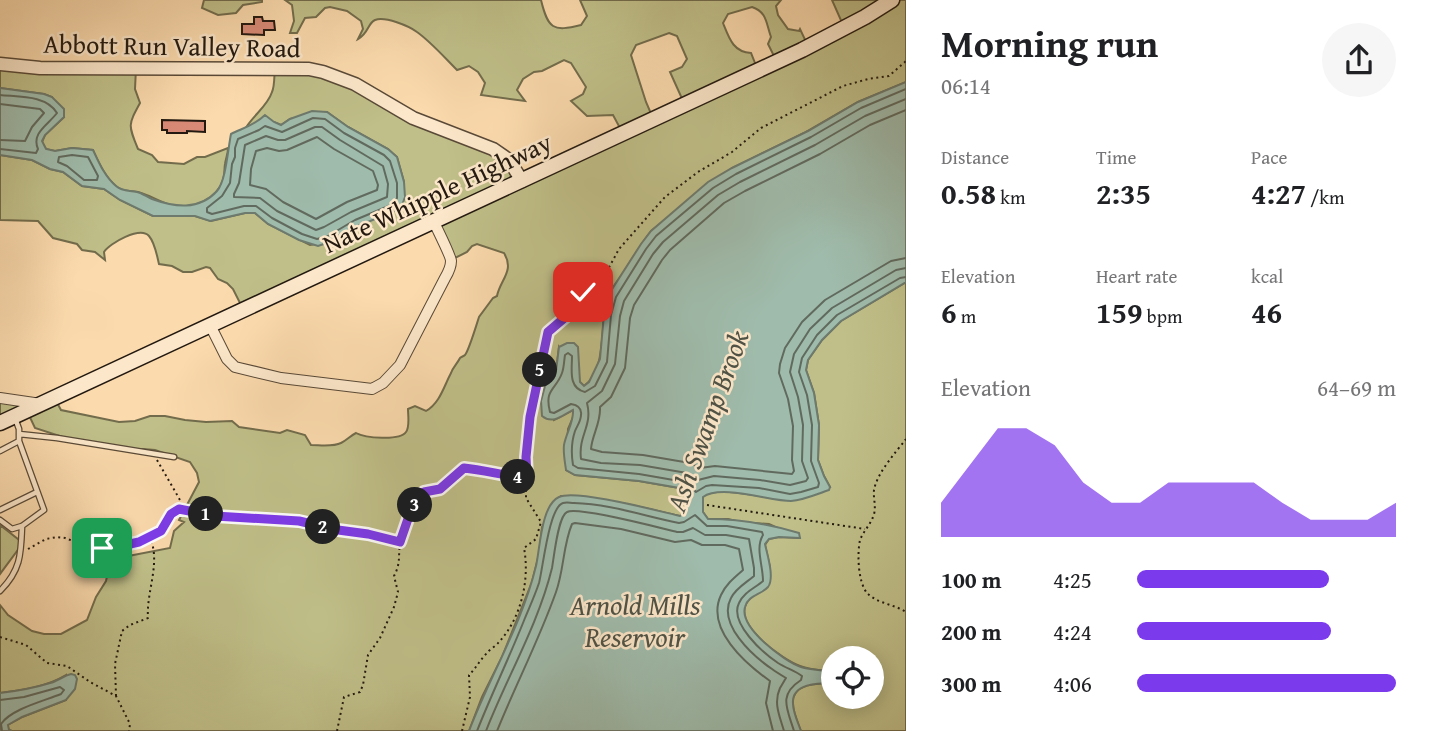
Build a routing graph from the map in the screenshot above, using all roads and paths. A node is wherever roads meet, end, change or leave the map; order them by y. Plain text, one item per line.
1 (892, 0) edge
2 (906, 61) edge
3 (0, 64) edge
4 (522, 181) junction
5 (434, 222) junction
6 (210, 325) junction
7 (0, 398) edge
8 (41, 404) junction
9 (15, 416) junction
10 (0, 423) edge
11 (19, 434) junction
12 (906, 439) edge
13 (19, 441) junction
14 (0, 451) edge
15 (153, 454) junction
16 (174, 457) dead end
17 (527, 478) junction
18 (37, 492) junction
19 (707, 505) dead end
20 (179, 509) junction
21 (0, 510) edge
22 (0, 520) edge
23 (22, 526) junction
24 (866, 529) junction
25 (149, 536) junction
26 (400, 542) junction
27 (21, 553) junction
28 (0, 591) edge
29 (906, 612) edge
30 (0, 637) edge
31 (116, 696) junction
32 (130, 731) edge
33 (337, 731) edge
34 (462, 731) edge

1 - 4 main road, Nate Whipple Highway
2 - 17 path
3 - 4 street, Abbott Run Valley Road
4 - 5 main road, Nate Whipple Highway
5 - 6 main road, Nate Whipple Highway
5 - 6 street
6 - 8 main road, Nate Whipple Highway
7 - 8 street
8 - 9 main road, Nate Whipple Highway
9 - 10 main road, Nate Whipple Highway
9 - 11 lane
11 - 13 lane
11 - 15 lane
12 - 24 path
13 - 14 lane
13 - 18 lane
15 - 16 lane
15 - 20 path
17 - 26 path
17 - 34 path
18 - 21 lane
18 - 23 lane
19 - 24 path
20 - 25 path
20 - 26 path
22 - 23 lane
23 - 27 lane
24 - 29 path
25 - 27 path
25 - 31 path
26 - 33 path
27 - 28 lane
30 - 31 path
31 - 32 path

